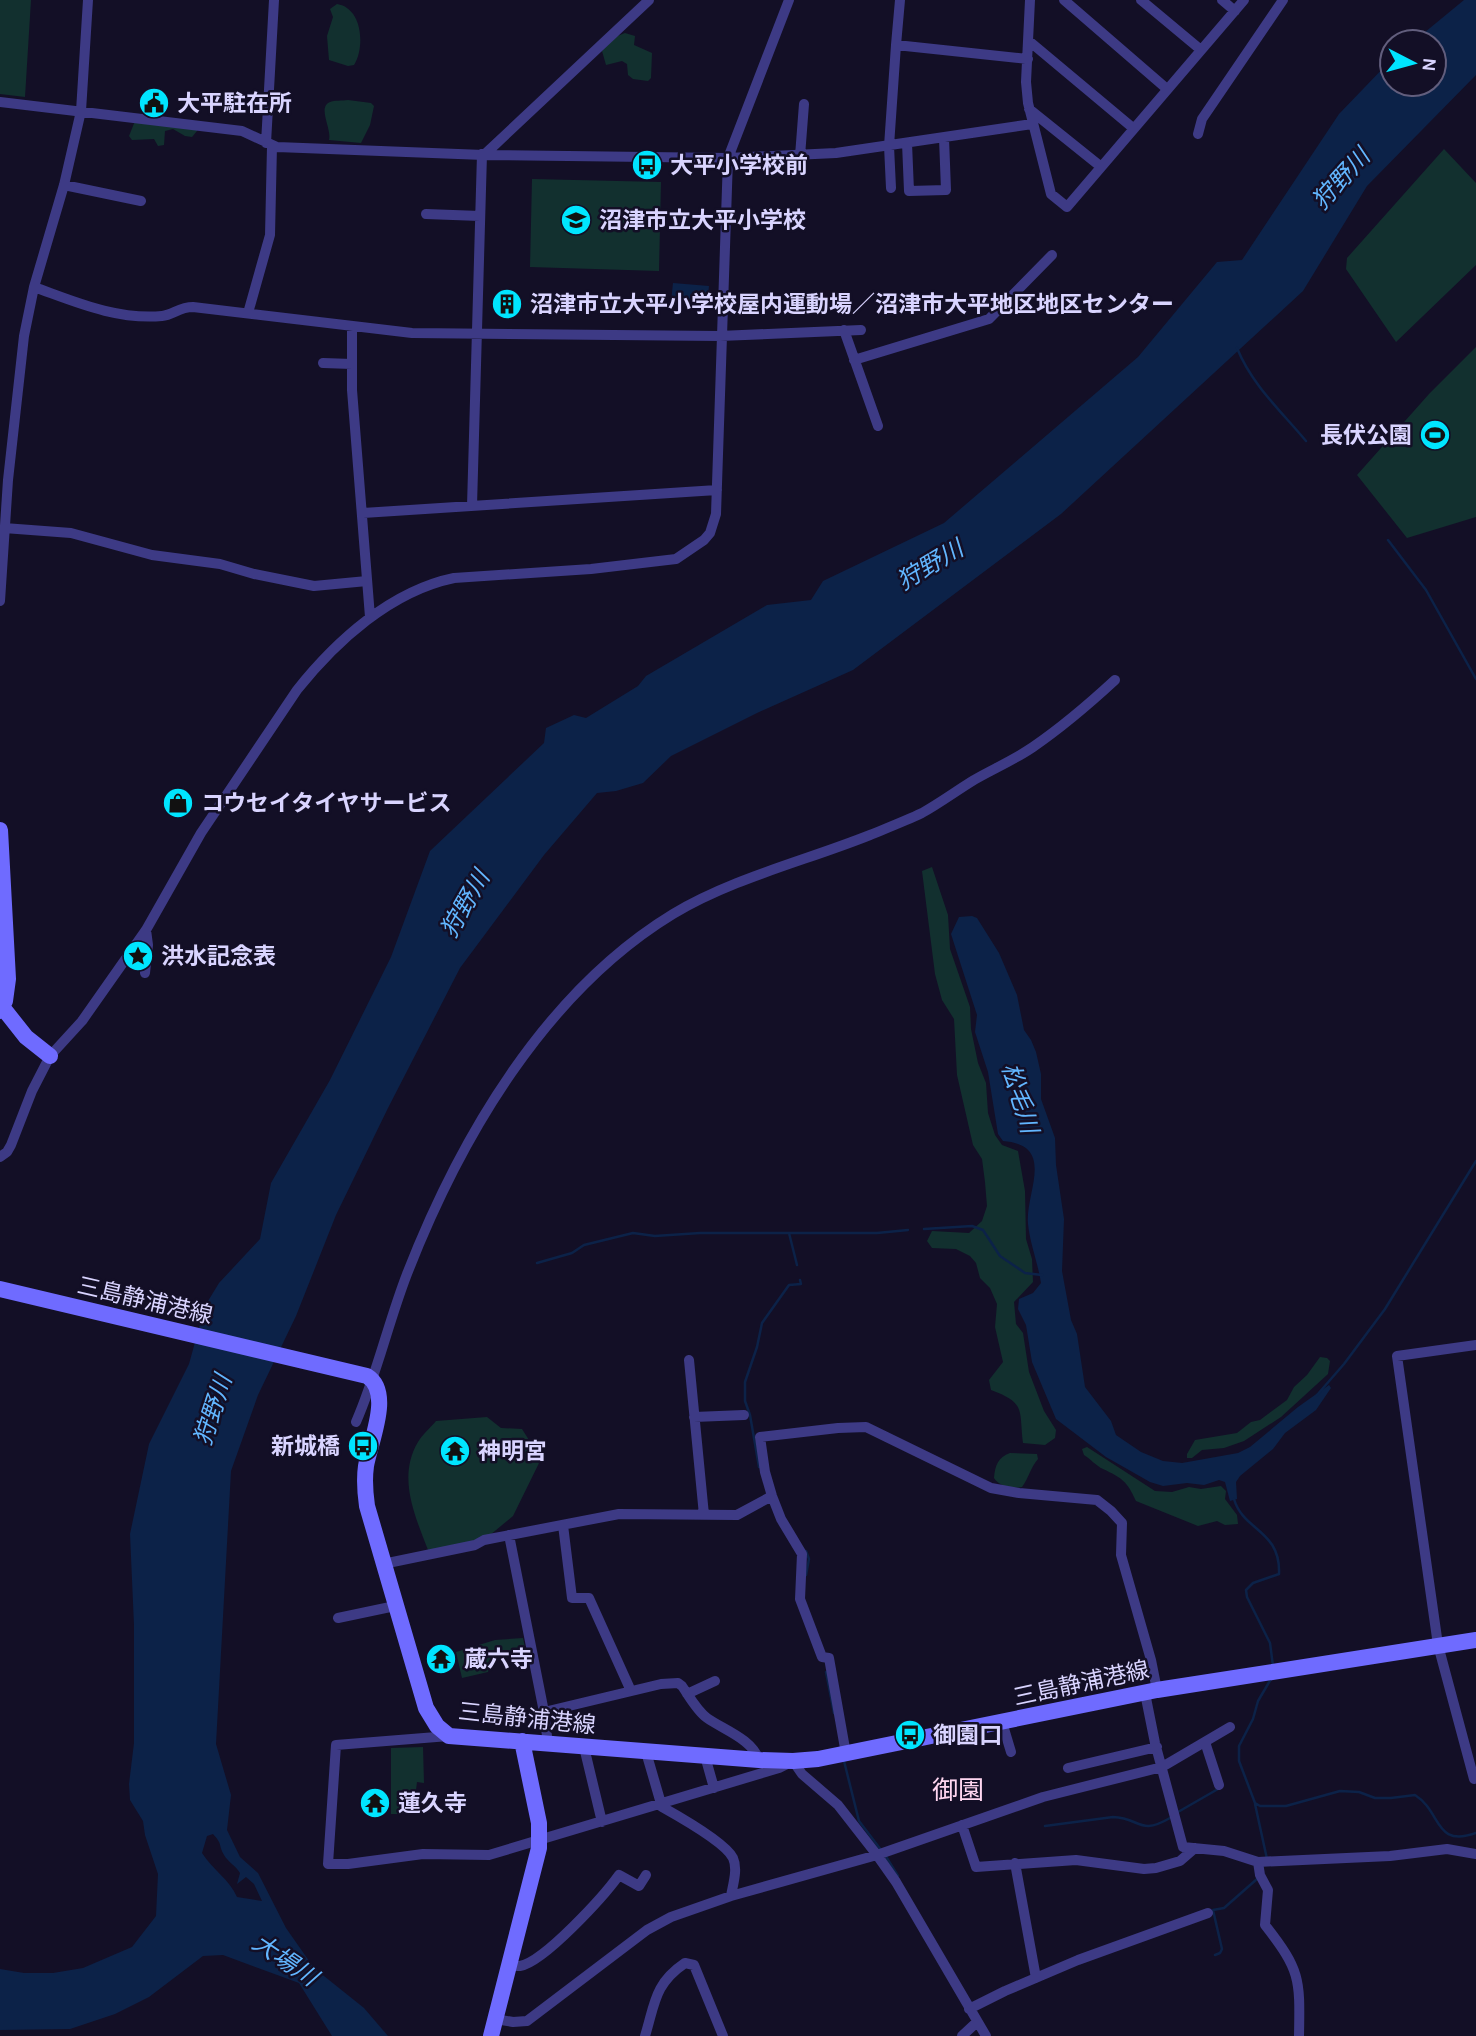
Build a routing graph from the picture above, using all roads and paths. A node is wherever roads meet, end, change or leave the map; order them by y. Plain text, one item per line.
1 (88, 0) edge
2 (274, 0) edge
3 (649, 0) edge
4 (789, 0) edge
5 (900, 0) edge
6 (1030, 0) edge
7 (1063, 0) edge
8 (1140, 0) edge
9 (1222, 0) edge
10 (1244, 0) edge
11 (1283, 0) edge
12 (1235, 11) junction
13 (1028, 41) junction
14 (895, 45) junction
15 (1201, 50) junction
16 (1028, 59) junction
17 (1167, 89) junction
18 (0, 102) edge
19 (804, 104) dead end
20 (1029, 109) junction
21 (81, 111) junction
22 (1032, 124) junction
23 (1133, 128) junction
24 (1198, 134) dead end
25 (944, 138) junction
26 (907, 143) junction
27 (269, 145) junction
28 (889, 146) junction
29 (483, 154) junction
30 (800, 156) junction
31 (728, 158) junction
32 (1100, 166) junction
33 (64, 185) junction
34 (891, 188) dead end
35 (141, 201) dead end
36 (425, 214) dead end
37 (480, 216) junction
38 (1052, 256) dead end
39 (34, 287) junction
40 (248, 313) junction
41 (352, 327) junction
42 (844, 330) junction
43 (861, 330) dead end
44 (476, 335) junction
45 (720, 336) junction
46 (854, 360) junction
47 (323, 363) dead end
48 (352, 364) junction
49 (878, 426) dead end
50 (717, 490) junction
51 (472, 506) junction
52 (363, 513) junction
53 (4, 528) junction
54 (1, 555) edge
55 (367, 580) junction
56 (0, 601) edge
57 (370, 617) junction
58 (1115, 680) dead end
59 (0, 830) edge
60 (146, 930) junction
61 (145, 973) dead end
62 (1, 1010) edge
63 (50, 1056) junction
64 (0, 1157) edge
65 (0, 1289) edge
66 (1476, 1345) edge
67 (689, 1360) dead end
68 (370, 1378) junction
69 (744, 1415) dead end
70 (694, 1417) junction
71 (356, 1422) dead end
72 (772, 1496) junction
73 (704, 1515) junction
74 (564, 1525) junction
75 (509, 1535) junction
76 (383, 1564) junction
77 (395, 1606) junction
78 (338, 1618) dead end
79 (1476, 1640) edge
80 (1438, 1645) junction
81 (715, 1681) dead end
82 (631, 1691) junction
83 (1151, 1691) junction
84 (687, 1694) junction
85 (544, 1712) junction
86 (1002, 1722) junction
87 (1230, 1727) dead end
88 (449, 1735) junction
89 (522, 1741) junction
90 (1205, 1742) junction
91 (548, 1744) junction
92 (584, 1747) junction
93 (1157, 1747) junction
94 (646, 1752) junction
95 (1012, 1752) dead end
96 (846, 1754) junction
97 (705, 1756) junction
98 (759, 1760) junction
99 (793, 1761) junction
100 (1162, 1767) junction
101 (1068, 1768) dead end
102 (1474, 1779) edge
103 (1219, 1785) dead end
104 (714, 1788) junction
105 (661, 1805) junction
106 (602, 1822) junction
107 (962, 1825) junction
108 (540, 1839) junction
109 (1195, 1848) junction
110 (1476, 1854) edge
111 (877, 1855) junction
112 (1258, 1861) junction
113 (1015, 1863) junction
114 (646, 1875) dead end
115 (731, 1896) junction
116 (1208, 1913) dead end
117 (509, 1965) junction
118 (1036, 1978) junction
119 (973, 2007) junction
120 (495, 2019) junction
121 (977, 2022) junction
122 (491, 2036) edge
123 (645, 2036) edge
124 (723, 2036) edge
125 (962, 2036) edge
126 (986, 2036) edge
127 (1299, 2036) edge

1 - 21 street
2 - 27 street
3 - 29 street
4 - 31 street
5 - 14 street
6 - 13 street
7 - 17 street
8 - 15 street
9 - 12 street
10 - 12 street
11 - 24 street
12 - 15 street
13 - 16 street
13 - 23 street
14 - 16 street
14 - 28 street
15 - 17 street
16 - 20 street
17 - 23 street
18 - 21 street
19 - 30 street
20 - 22 street
20 - 32 street
21 - 27 street
21 - 33 street
22 - 25 street
22 - 32 street
23 - 32 street
25 - 26 street
25 - 26 street
26 - 28 street
27 - 29 street
27 - 40 street
28 - 30 street
28 - 34 street
29 - 31 street
29 - 37 street
30 - 31 street
31 - 45 street
33 - 35 street
33 - 39 street
36 - 37 street
37 - 44 street
38 - 46 street
39 - 40 street
39 - 53 street
40 - 41 street
41 - 44 street
41 - 48 street
42 - 43 street
42 - 45 street
42 - 46 street
44 - 45 street
44 - 51 street
45 - 50 street
46 - 49 street
47 - 48 street
48 - 52 street
50 - 51 street
50 - 57 street
51 - 52 street
52 - 55 street
53 - 54 street
53 - 55 street
54 - 56 street
55 - 57 street
57 - 60 street
58 - 68 street
59 - 62 main road
60 - 61 street
60 - 63 street
62 - 63 main road
63 - 64 street
65 - 68 main road, 三島静浦港線
66 - 80 street
67 - 70 street
68 - 71 street
68 - 76 main road, 三島静浦港線
69 - 70 street
70 - 73 street
72 - 73 street
72 - 83 street
72 - 96 street
73 - 74 street
74 - 75 street
74 - 82 street
75 - 76 street
75 - 85 street
76 - 77 main road, 三島静浦港線
77 - 78 street
77 - 88 main road, 三島静浦港線
79 - 80 main road, 三島静浦港線
80 - 83 main road, 三島静浦港線
80 - 102 street
81 - 84 street
82 - 84 street
82 - 85 street
83 - 86 main road, 三島静浦港線
83 - 93 street
84 - 98 street
85 - 91 street
86 - 95 street
86 - 96 main road, 三島静浦港線
87 - 90 street
88 - 89 main road, 三島静浦港線
88 - 108 street
89 - 91 main road, 三島静浦港線
89 - 108 main road
90 - 100 street
90 - 103 street
91 - 92 main road, 三島静浦港線
92 - 94 main road, 三島静浦港線
92 - 106 street
93 - 100 street
93 - 101 street
94 - 97 main road, 三島静浦港線
94 - 105 street
96 - 99 main road, 三島静浦港線
97 - 98 main road, 三島静浦港線
97 - 104 street
98 - 99 main road, 三島静浦港線
99 - 104 street
99 - 111 street
100 - 107 street
100 - 109 street
104 - 105 street
105 - 106 street
105 - 115 street
106 - 108 street
107 - 111 street
107 - 113 street
108 - 117 main road
109 - 112 street
109 - 113 street
110 - 112 street
111 - 115 street
111 - 119 street
112 - 127 street
113 - 118 street
114 - 117 street
115 - 120 street
116 - 118 street
117 - 120 main road
118 - 119 street
119 - 121 street
120 - 122 main road
121 - 125 street
121 - 126 street
123 - 124 street

